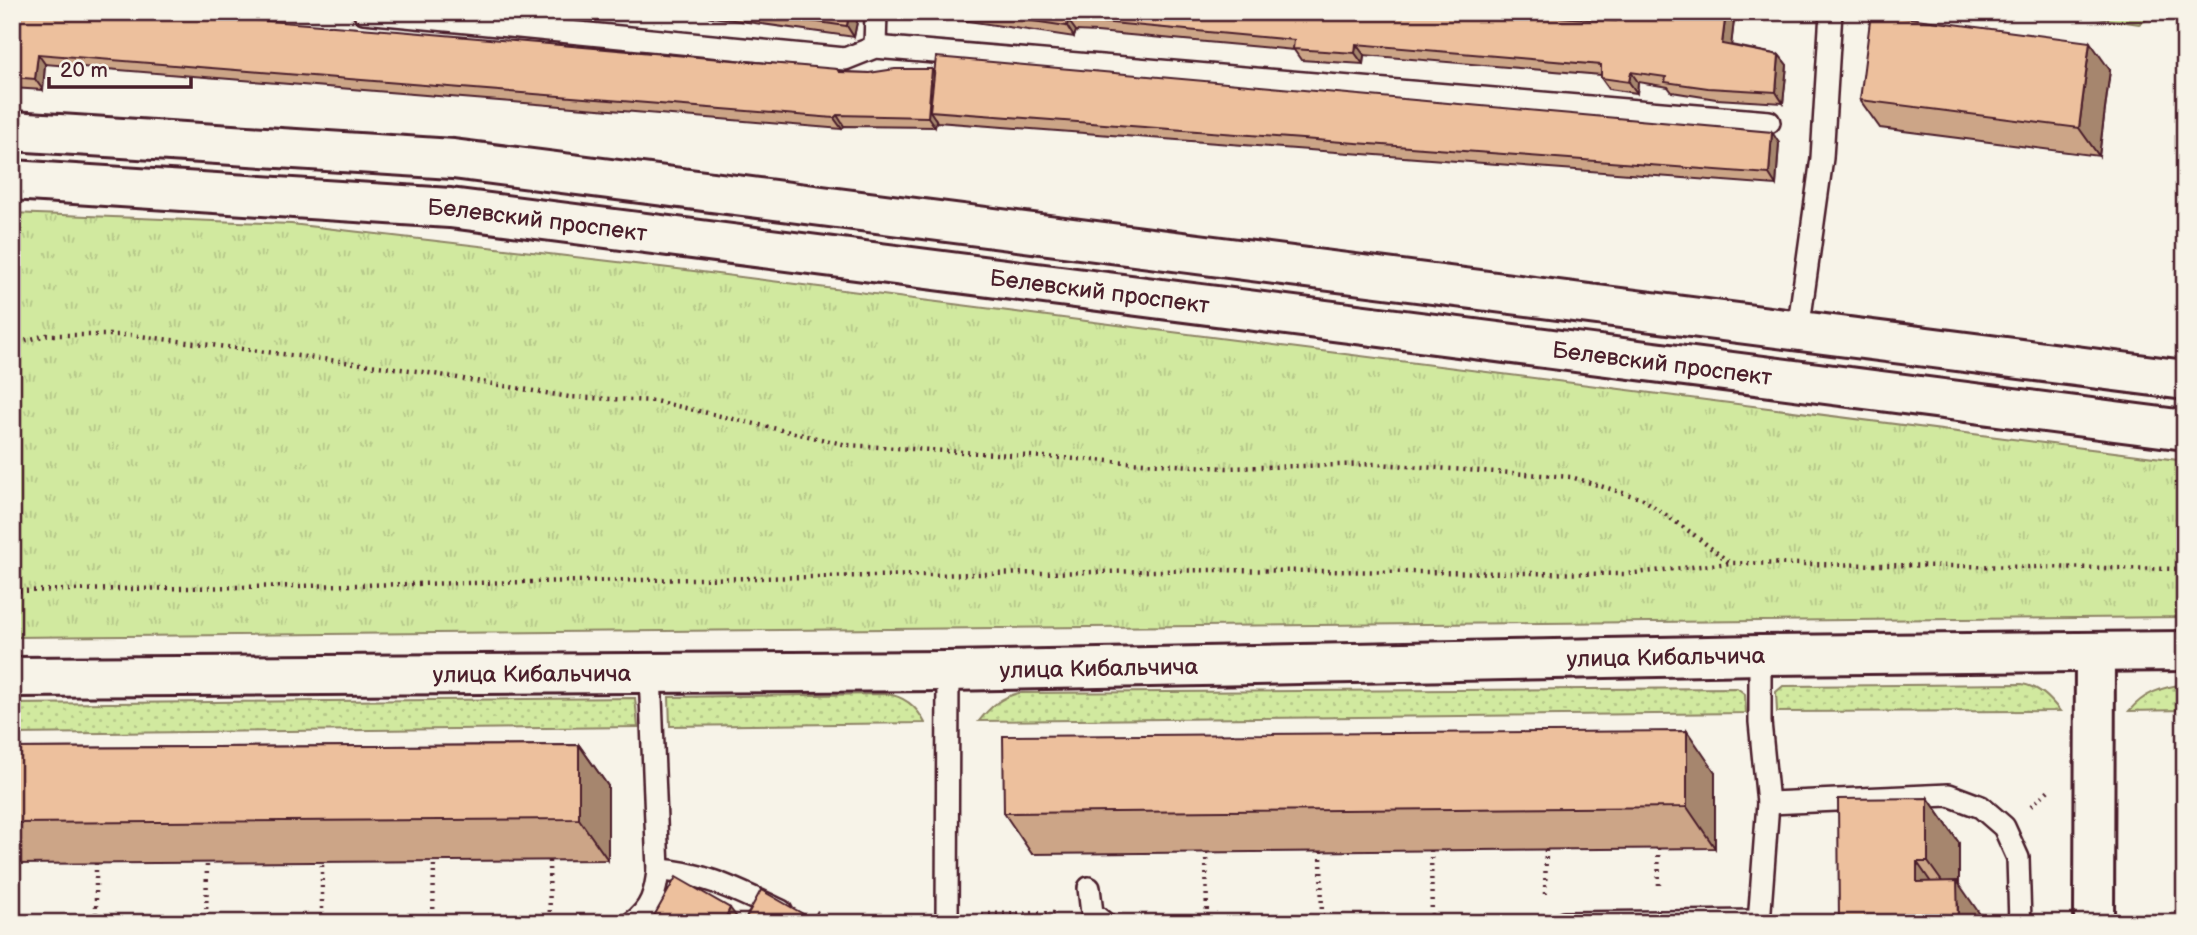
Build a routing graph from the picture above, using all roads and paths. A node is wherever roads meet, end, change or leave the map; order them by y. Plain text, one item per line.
1 (364, 12) edge
2 (876, 12) edge
3 (1831, 12) edge
4 (875, 47) junction
5 (1769, 122) dead end
6 (12, 131) edge
7 (12, 180) edge
8 (1798, 331) junction
9 (12, 344) edge
10 (2185, 380) edge
11 (2185, 430) edge
12 (1730, 563) junction
13 (2185, 569) edge
14 (12, 591) edge
15 (2185, 651) edge
16 (2095, 652) junction
17 (1760, 655) junction
18 (947, 671) junction
19 (650, 673) junction
20 (12, 677) edge
21 (1768, 803) junction
22 (1546, 849) edge
23 (1431, 850) edge
24 (1321, 851) edge
25 (1206, 852) edge
26 (550, 861) edge
27 (322, 862) edge
28 (434, 862) edge
29 (96, 863) edge
30 (207, 863) edge
31 (658, 870) junction
32 (1089, 888) dead end
33 (1545, 898) dead end
34 (792, 917) edge
35 (1098, 918) edge
36 (947, 919) edge
37 (1759, 922) edge
38 (96, 923) edge
39 (206, 923) edge
40 (321, 923) edge
41 (433, 923) edge
42 (550, 923) edge
43 (632, 923) edge
44 (1207, 923) edge
45 (1322, 923) edge
46 (1432, 923) edge
47 (1564, 923) edge
48 (2020, 923) edge
49 (2094, 923) edge

1 - 4 lane
2 - 4 lane
3 - 8 lane
4 - 5 lane
6 - 8 street
7 - 11 street, Белевский проспект
8 - 10 street
9 - 12 path
12 - 13 path
12 - 14 path
15 - 16 street, улица Кибальчича
16 - 17 street, улица Кибальчича
16 - 49 street
17 - 18 street, улица Кибальчича
17 - 21 lane
18 - 19 street, улица Кибальчича
18 - 36 lane
19 - 20 street, улица Кибальчича
19 - 31 lane
21 - 37 lane
21 - 48 lane
22 - 33 path
23 - 46 path
24 - 45 path
25 - 44 path
26 - 42 path
27 - 40 path
28 - 41 path
29 - 38 path
30 - 39 path
31 - 34 lane
31 - 43 lane
32 - 35 lane
35 - 36 path
37 - 47 lane

